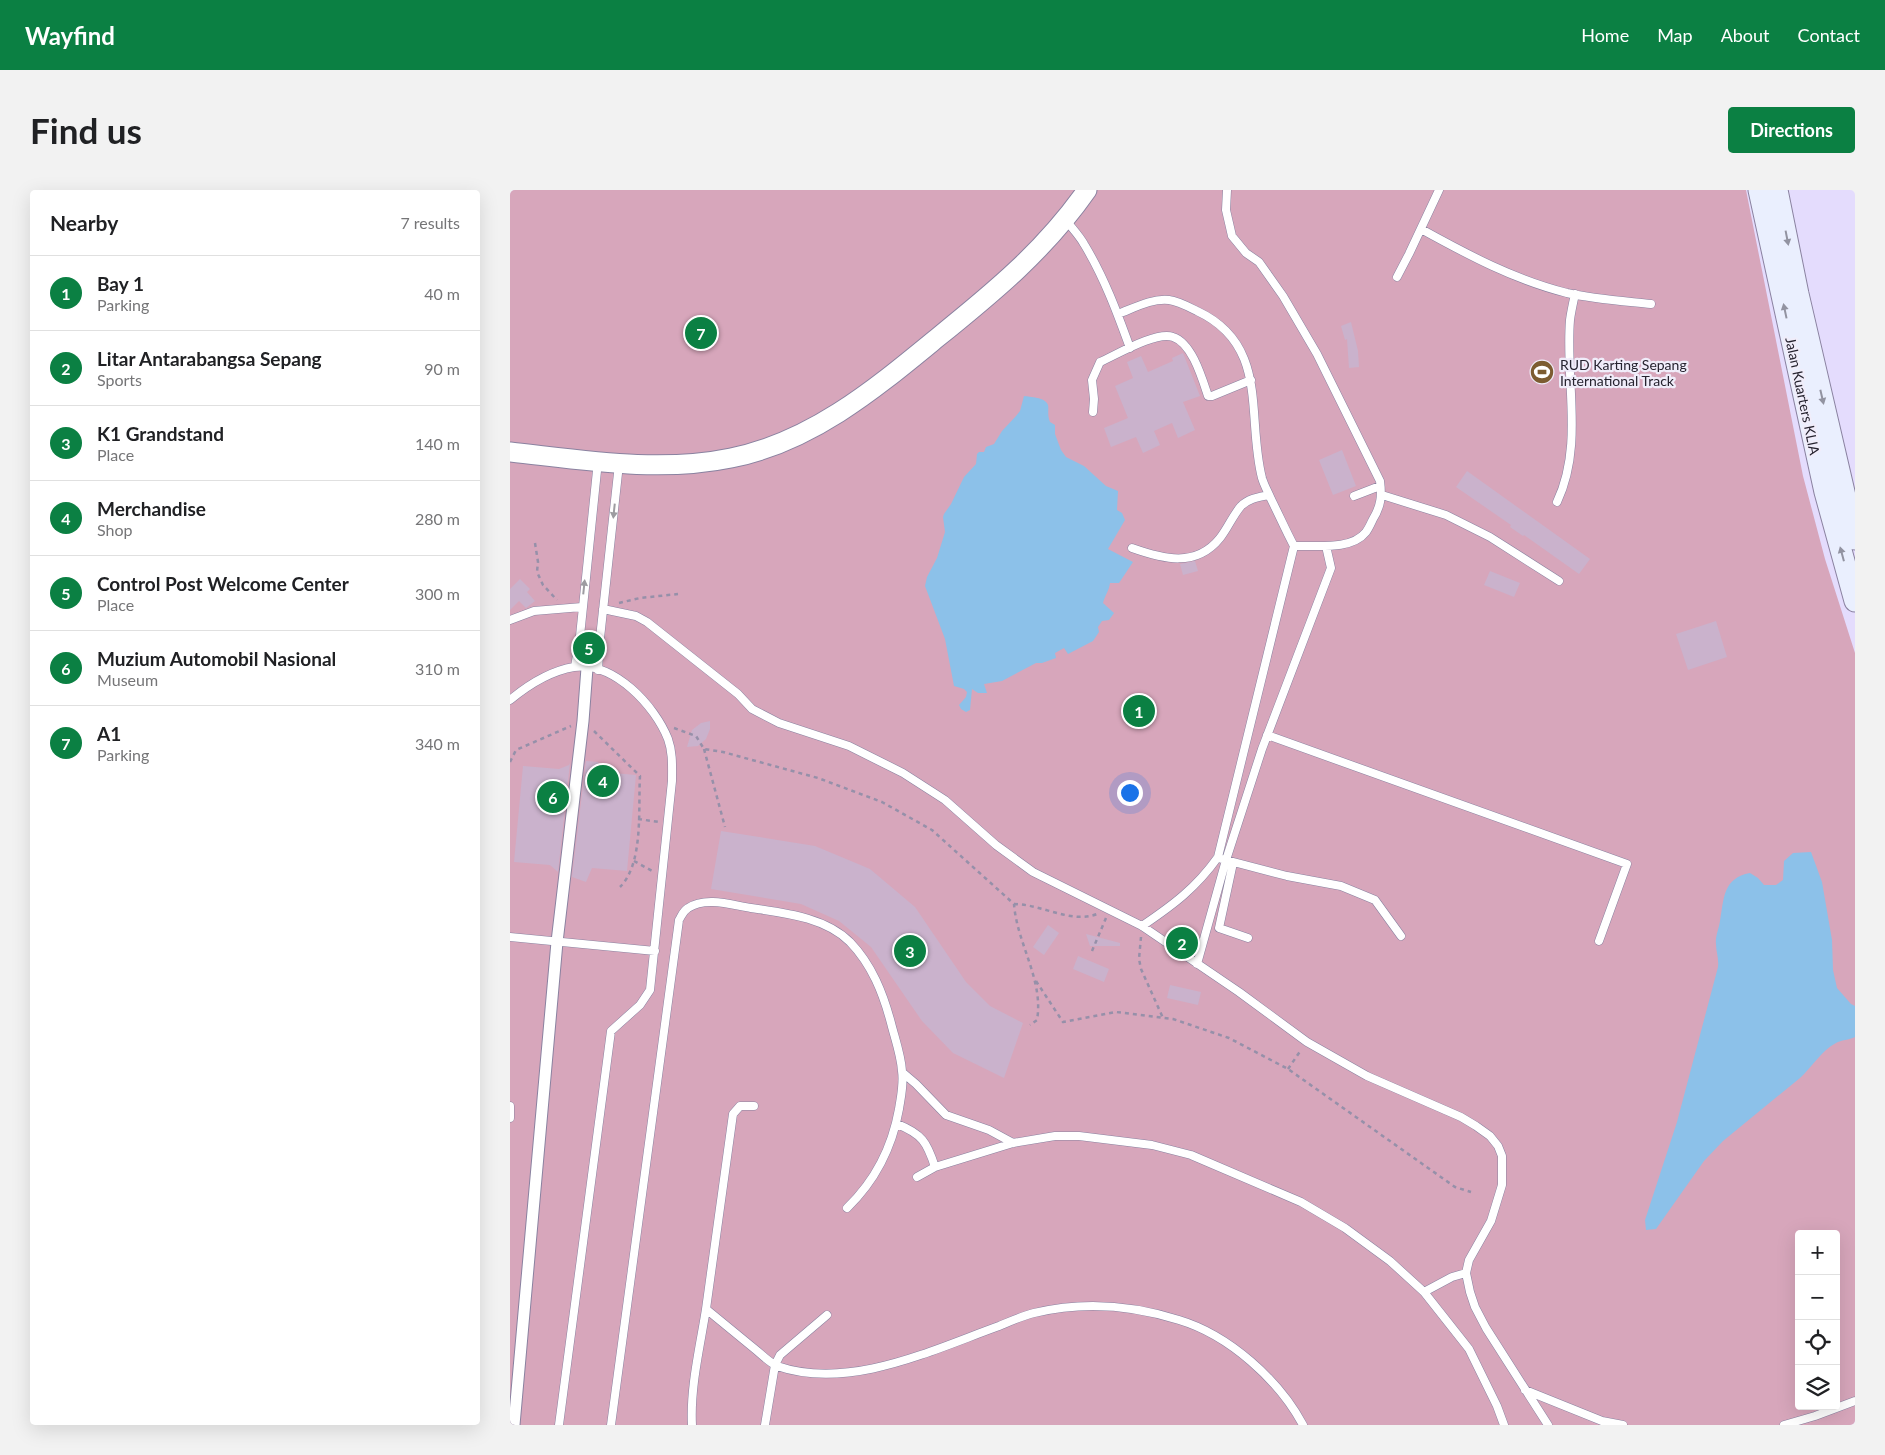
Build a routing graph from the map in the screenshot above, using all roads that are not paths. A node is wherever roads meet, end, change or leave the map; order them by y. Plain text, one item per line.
1 (1087, 190) edge
2 (1227, 190) edge
3 (1439, 190) edge
4 (1758, 190) edge
5 (1777, 190) edge
6 (1065, 220) junction
7 (1421, 229) junction
8 (1397, 276) dead end
9 (1575, 294) junction
10 (1651, 304) dead end
11 (1118, 314) junction
12 (1130, 348) junction
13 (1251, 380) junction
14 (1093, 412) dead end
15 (510, 452) edge
16 (598, 461) junction
17 (619, 462) junction
18 (1380, 486) junction
19 (1270, 495) junction
20 (1382, 495) junction
21 (1354, 496) dead end
22 (1557, 502) dead end
23 (1855, 539) edge
24 (1294, 546) junction
25 (1326, 546) junction
26 (1132, 548) dead end
27 (1560, 581) dead end
28 (1855, 601) edge
29 (582, 607) junction
30 (603, 610) junction
31 (510, 620) edge
32 (580, 636) junction
33 (600, 638) junction
34 (574, 667) junction
35 (593, 669) junction
36 (510, 700) edge
37 (1267, 735) junction
38 (1226, 860) junction
39 (1142, 926) junction
40 (1401, 936) dead end
41 (510, 937) edge
42 (1248, 938) dead end
43 (1599, 941) dead end
44 (557, 942) junction
45 (654, 951) junction
46 (1197, 964) junction
47 (903, 1073) junction
48 (510, 1106) edge
49 (754, 1106) dead end
50 (510, 1118) edge
51 (896, 1124) junction
52 (1013, 1142) junction
53 (1152, 1146) junction
54 (1182, 1158) dead end
55 (935, 1167) junction
56 (917, 1177) dead end
57 (848, 1208) dead end
58 (1372, 1248) junction
59 (1388, 1266) dead end
60 (1466, 1273) junction
61 (1424, 1292) junction
62 (706, 1309) junction
63 (827, 1315) dead end
64 (775, 1365) junction
65 (1525, 1390) junction
66 (1855, 1402) edge
67 (514, 1425) edge
68 (559, 1425) edge
69 (611, 1425) edge
70 (692, 1425) edge
71 (765, 1425) edge
72 (1303, 1425) edge
73 (1504, 1425) edge
74 (1548, 1425) edge
75 (1623, 1425) edge
76 (1784, 1425) edge

1 - 6 street
2 - 18 lane
3 - 7 lane
28 -> 4 main road, Jalan Kuarters KLIA
5 -> 23 main road, Jalan Kuarters KLIA
6 - 11 lane
6 - 17 street
7 - 8 lane
7 - 9 lane
9 - 10 lane
9 - 22 lane
11 - 12 lane
11 - 13 lane
12 - 13 lane
12 - 14 lane
13 - 19 lane
15 - 16 street
16 - 17 street
29 -> 16 lane
17 -> 30 lane
18 - 20 lane
18 - 21 lane
19 - 24 lane
19 - 26 lane
20 - 25 lane
20 - 27 lane
24 - 25 lane
24 - 38 lane
25 - 37 lane
29 - 31 lane
29 - 32 lane
30 - 33 lane
30 - 39 lane
32 - 33 lane
32 - 34 lane
33 - 35 lane
34 - 35 lane
34 - 36 lane
35 - 44 street
35 - 45 lane
37 - 38 lane
37 - 43 lane
38 - 39 lane
38 - 40 lane
38 - 42 lane
38 - 46 lane
39 - 46 lane
41 - 44 lane
44 - 45 lane
44 - 67 street
45 - 68 lane
46 - 60 lane
47 - 51 lane
47 - 52 lane
47 - 69 lane
48 - 50 lane
49 - 62 lane
51 - 55 lane
51 - 57 lane
52 - 53 lane
52 - 55 lane
53 - 54 lane
53 - 58 lane
55 - 56 lane
58 - 59 lane
58 - 61 lane
60 - 61 lane
60 - 65 lane
61 - 73 lane
62 - 64 lane
62 - 70 lane
63 - 64 lane
64 - 71 lane
64 - 72 lane
65 - 74 lane
65 - 75 lane
66 - 76 lane

